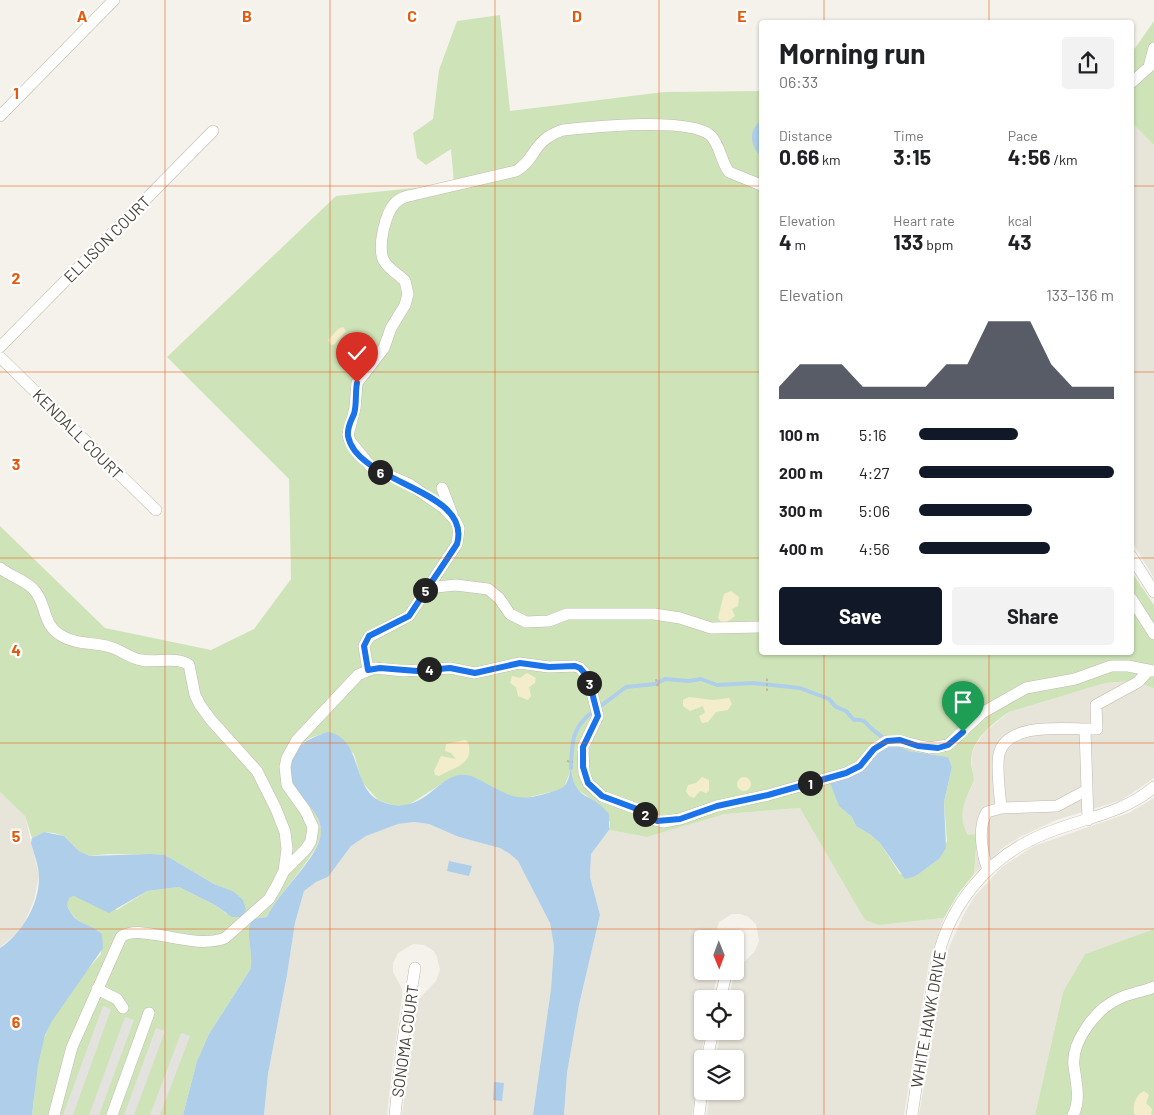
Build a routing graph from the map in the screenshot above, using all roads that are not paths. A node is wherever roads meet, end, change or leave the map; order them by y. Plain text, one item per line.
1 (114, 0) edge
2 (1154, 48) edge
3 (1134, 80) edge
4 (0, 116) edge
5 (213, 131) dead end
6 (759, 184) edge
7 (0, 347) edge
8 (0, 357) edge
9 (442, 488) dead end
10 (156, 510) dead end
11 (455, 520) junction
12 (1134, 561) edge
13 (0, 568) edge
14 (426, 588) junction
15 (1154, 592) edge
16 (1134, 601) edge
17 (1150, 620) edge
18 (759, 627) edge
19 (1154, 634) edge
20 (368, 670) junction
21 (1151, 671) edge
22 (1085, 729) junction
23 (1154, 787) edge
24 (1086, 792) junction
25 (1000, 808) junction
26 (1088, 820) junction
27 (284, 870) junction
28 (988, 870) junction
29 (416, 968) dead end
30 (1154, 987) edge
31 (97, 989) junction
32 (123, 1008) dead end
33 (149, 1013) dead end
34 (701, 1100) edge
35 (54, 1115) edge
36 (112, 1115) edge
37 (395, 1115) edge
38 (699, 1115) edge
39 (912, 1115) edge
40 (1073, 1115) edge

1 - 4 street
2 - 3 street
5 - 7 street, ELLISON COURT
6 - 11 street
8 - 10 street, KENDALL COURT
9 - 11 street
11 - 14 street
12 - 15 street
13 - 27 street
14 - 18 street
14 - 20 street
16 - 17 street
17 - 19 street
20 - 21 street
20 - 27 street
21 - 22 street
22 - 24 street
22 - 25 street
23 - 26 street, WHITE HAWK DRIVE
24 - 25 street
24 - 26 street
25 - 28 street
26 - 28 street, WHITE HAWK DRIVE
27 - 31 street
28 - 39 street, WHITE HAWK DRIVE
29 - 37 street, SONOMA COURT
30 - 40 street
31 - 32 street
31 - 35 street
33 - 36 street
34 - 38 street

